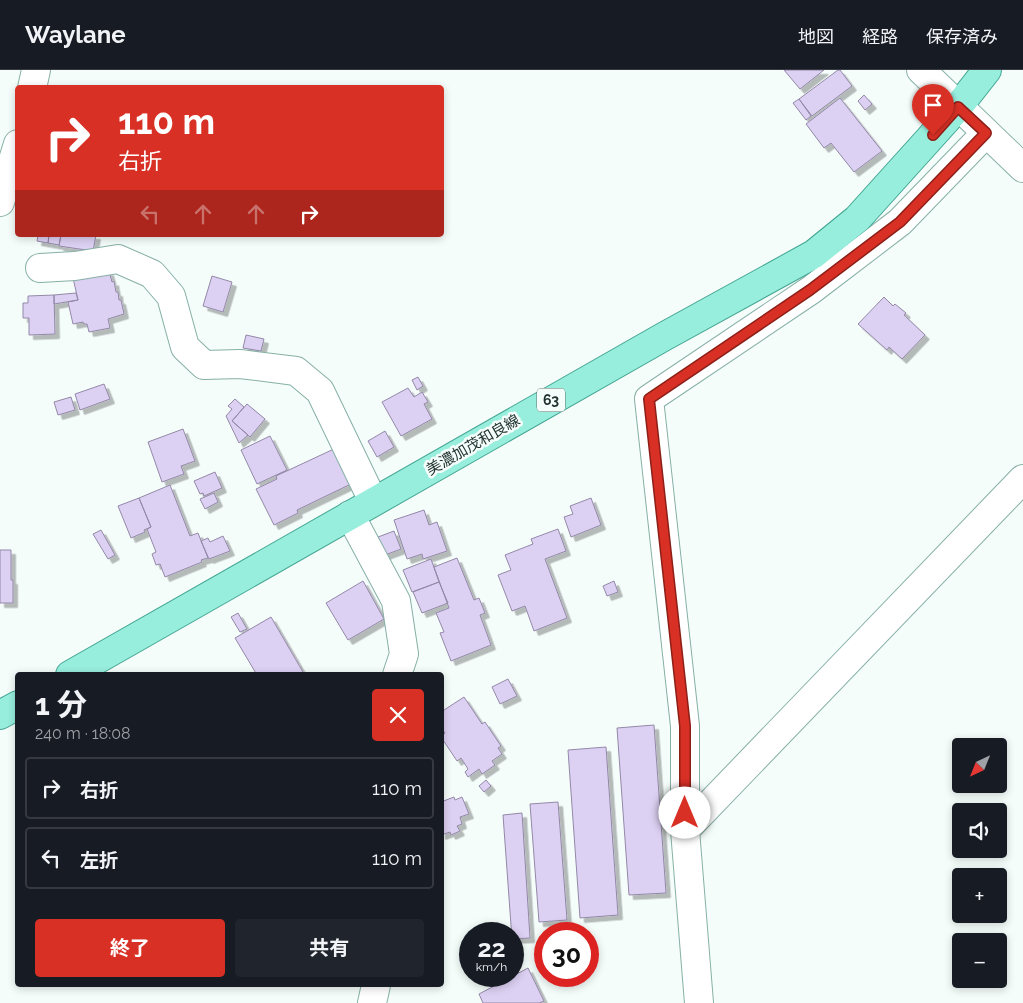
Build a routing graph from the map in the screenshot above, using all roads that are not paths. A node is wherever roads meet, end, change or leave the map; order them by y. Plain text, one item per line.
1 (36, 70) edge
2 (921, 70) edge
3 (987, 70) edge
4 (33, 85) edge
5 (958, 107) junction
6 (986, 133) junction
7 (15, 154) edge
8 (1023, 168) edge
9 (0, 202) edge
10 (40, 268) dead end
11 (1023, 479) edge
12 (373, 501) junction
13 (350, 515) junction
14 (75, 672) edge
15 (398, 672) edge
16 (15, 707) edge
17 (0, 715) edge
18 (685, 830) junction
19 (376, 987) edge
20 (372, 1003) edge
21 (699, 1003) edge

1 - 4 street
2 - 5 street
3 - 5 main road, 美濃加茂和良線 / 63
5 - 6 street
5 - 12 main road, 美濃加茂和良線 / 63
6 - 8 street
6 - 18 street
7 - 9 street
10 - 12 street
11 - 18 street
12 - 13 main road, 美濃加茂和良線 / 63
13 - 14 main road, 美濃加茂和良線 / 63
13 - 15 street
16 - 17 main road
18 - 21 street
19 - 20 street

